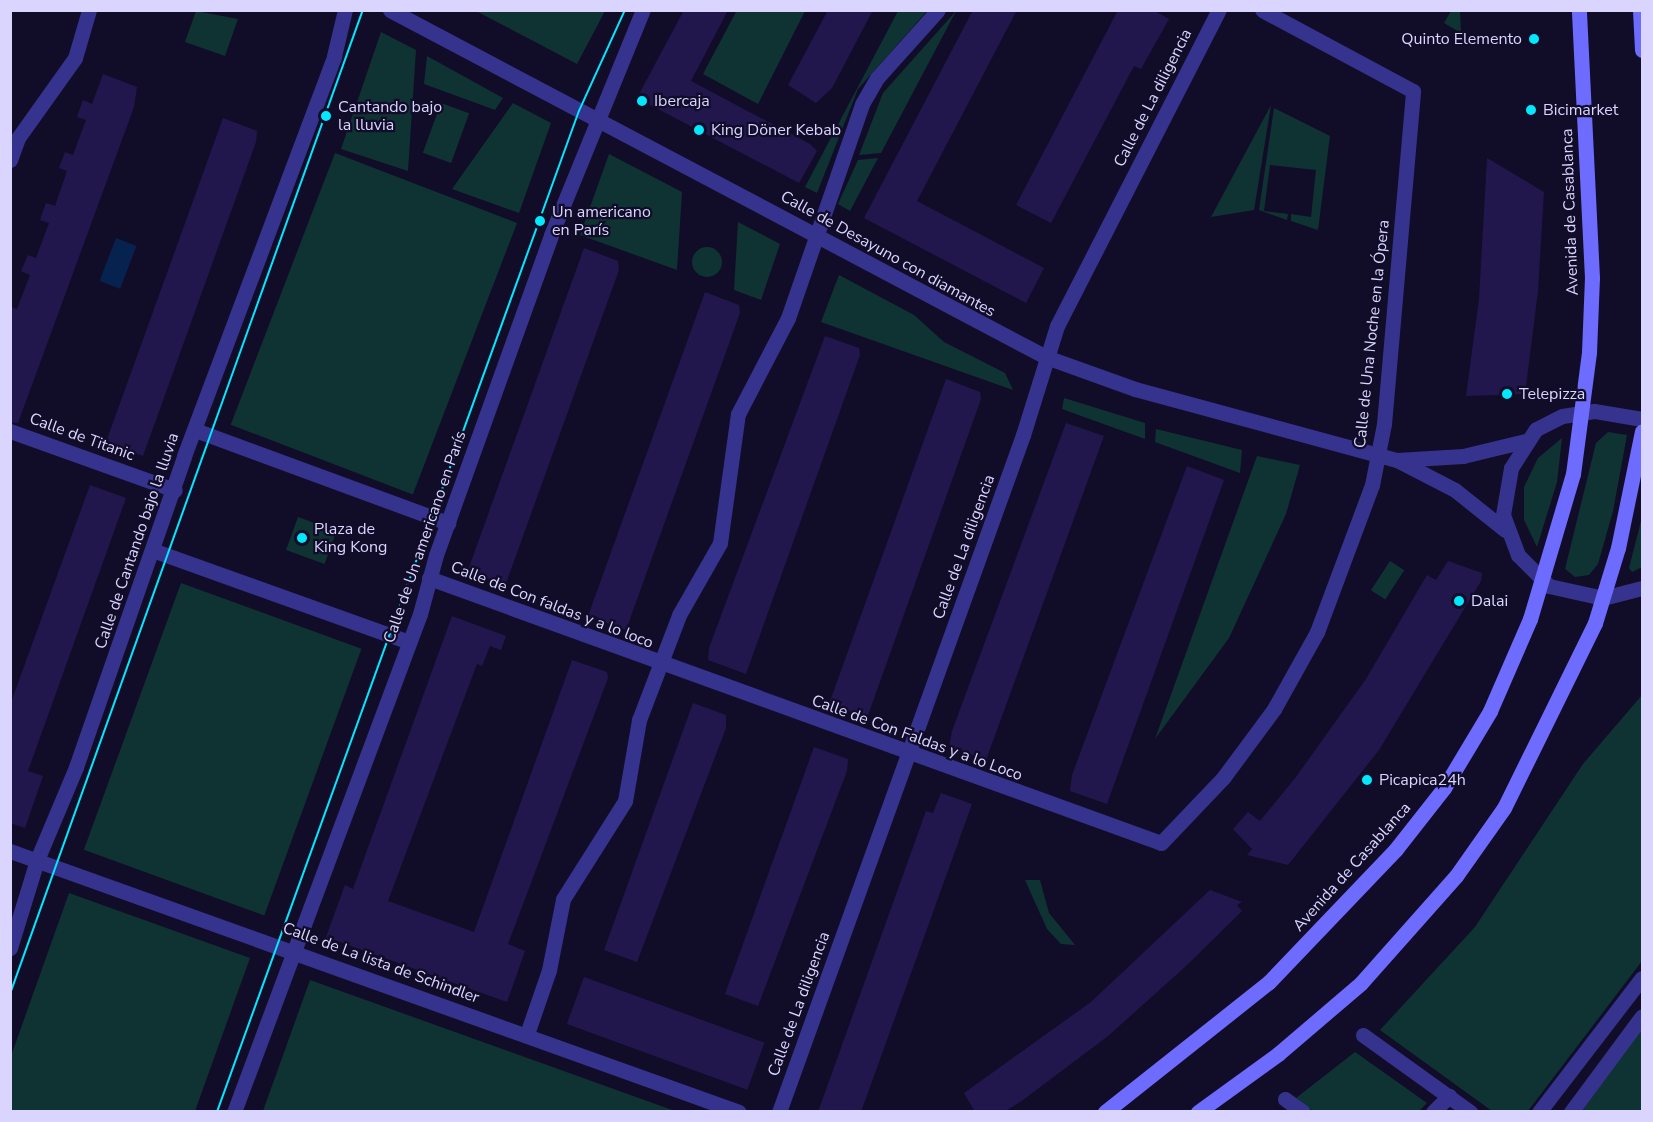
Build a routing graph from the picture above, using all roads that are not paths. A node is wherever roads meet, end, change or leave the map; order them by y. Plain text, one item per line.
1 (89, 10) edge
2 (345, 10) edge
3 (390, 10) edge
4 (643, 10) edge
5 (938, 10) edge
6 (1219, 10) edge
7 (1262, 10) edge
8 (1580, 10) edge
9 (1640, 10) edge
10 (1642, 50) edge
11 (599, 120) junction
12 (10, 160) edge
13 (818, 235) junction
14 (1046, 357) junction
15 (1583, 412) junction
16 (1642, 419) edge
17 (10, 430) edge
18 (195, 430) junction
19 (1642, 430) edge
20 (1525, 441) junction
21 (1379, 455) junction
22 (1397, 460) junction
23 (175, 489) junction
24 (447, 523) junction
25 (1505, 530) junction
26 (155, 551) junction
27 (429, 578) junction
28 (1543, 582) junction
29 (1642, 588) edge
30 (1603, 598) junction
31 (409, 642) junction
32 (662, 665) junction
33 (908, 754) junction
34 (1161, 843) joint
35 (10, 851) edge
36 (37, 860) junction
37 (10, 948) edge
38 (296, 951) junction
39 (1642, 978) edge
40 (1642, 1016) edge
41 (527, 1035) junction
42 (1363, 1035) dead end
43 (1449, 1096) junction
44 (1285, 1100) dead end
45 (234, 1112) edge
46 (739, 1112) edge
47 (779, 1112) edge
48 (1105, 1112) edge
49 (1198, 1112) edge
50 (1303, 1112) edge
51 (1433, 1112) edge
52 (1470, 1112) edge
53 (1539, 1112) edge
54 (1571, 1112) edge

1 - 12 street
2 - 18 street, Calle de Cantando bajo la lluvia
3 - 11 street, Calle de Desayuno con diamantes
4 - 11 street, Calle de Un americano en París
5 - 13 street
6 - 14 street, Calle de La diligencia
7 - 21 street, Calle de Una Noche en la Ópera
8 - 15 main road, Avenida de Casablanca
9 - 10 main road
11 - 13 street, Calle de Desayuno con diamantes
11 - 24 street, Calle de Un americano en París
13 - 14 street, Calle de Desayuno con diamantes
13 - 32 street
14 - 21 street, Calle de Desayuno con diamantes
14 - 33 street, Calle de La diligencia
15 - 16 street
15 - 20 street
15 - 28 main road, Avenida de Casablanca
17 - 23 street, Calle de Titanic
18 - 23 street, Calle de Cantando bajo la lluvia
18 - 24 street
19 - 30 main road
20 - 22 street, Calle de Desayuno con diamantes
20 - 25 street
21 - 22 street, Calle de Desayuno con diamantes
21 - 34 street, Calle de Una Noche en la Ópera
22 - 25 street, Calle de Desayuno con diamantes
23 - 26 street, Calle de Cantando bajo la lluvia
24 - 27 street, Calle de Un americano en París
25 - 28 street
26 - 31 street
26 - 36 street, Calle de Cantando bajo la lluvia
27 - 31 street, Calle de Un americano en París
27 - 32 street, Calle de Con faldas y a lo loco
28 - 30 street
28 - 48 main road, Avenida de Casablanca
29 - 30 street
30 - 49 main road
31 - 38 street, Calle de Un americano en París
32 - 33 street, Calle de Con Faldas y a lo Loco
32 - 41 street
33 - 34 street, Calle de Con Faldas y a lo Loco
33 - 47 street, Calle de La diligencia
35 - 36 street, Calle de La lista de Schindler
36 - 37 street, Calle de Cantando bajo la lluvia
36 - 38 street, Calle de La lista de Schindler
38 - 41 street, Calle de La lista de Schindler
38 - 45 street, Calle de Un americano en París
39 - 53 street
40 - 54 street
41 - 46 street, Calle de La lista de Schindler
42 - 43 street
43 - 51 street
43 - 52 street
44 - 50 street

